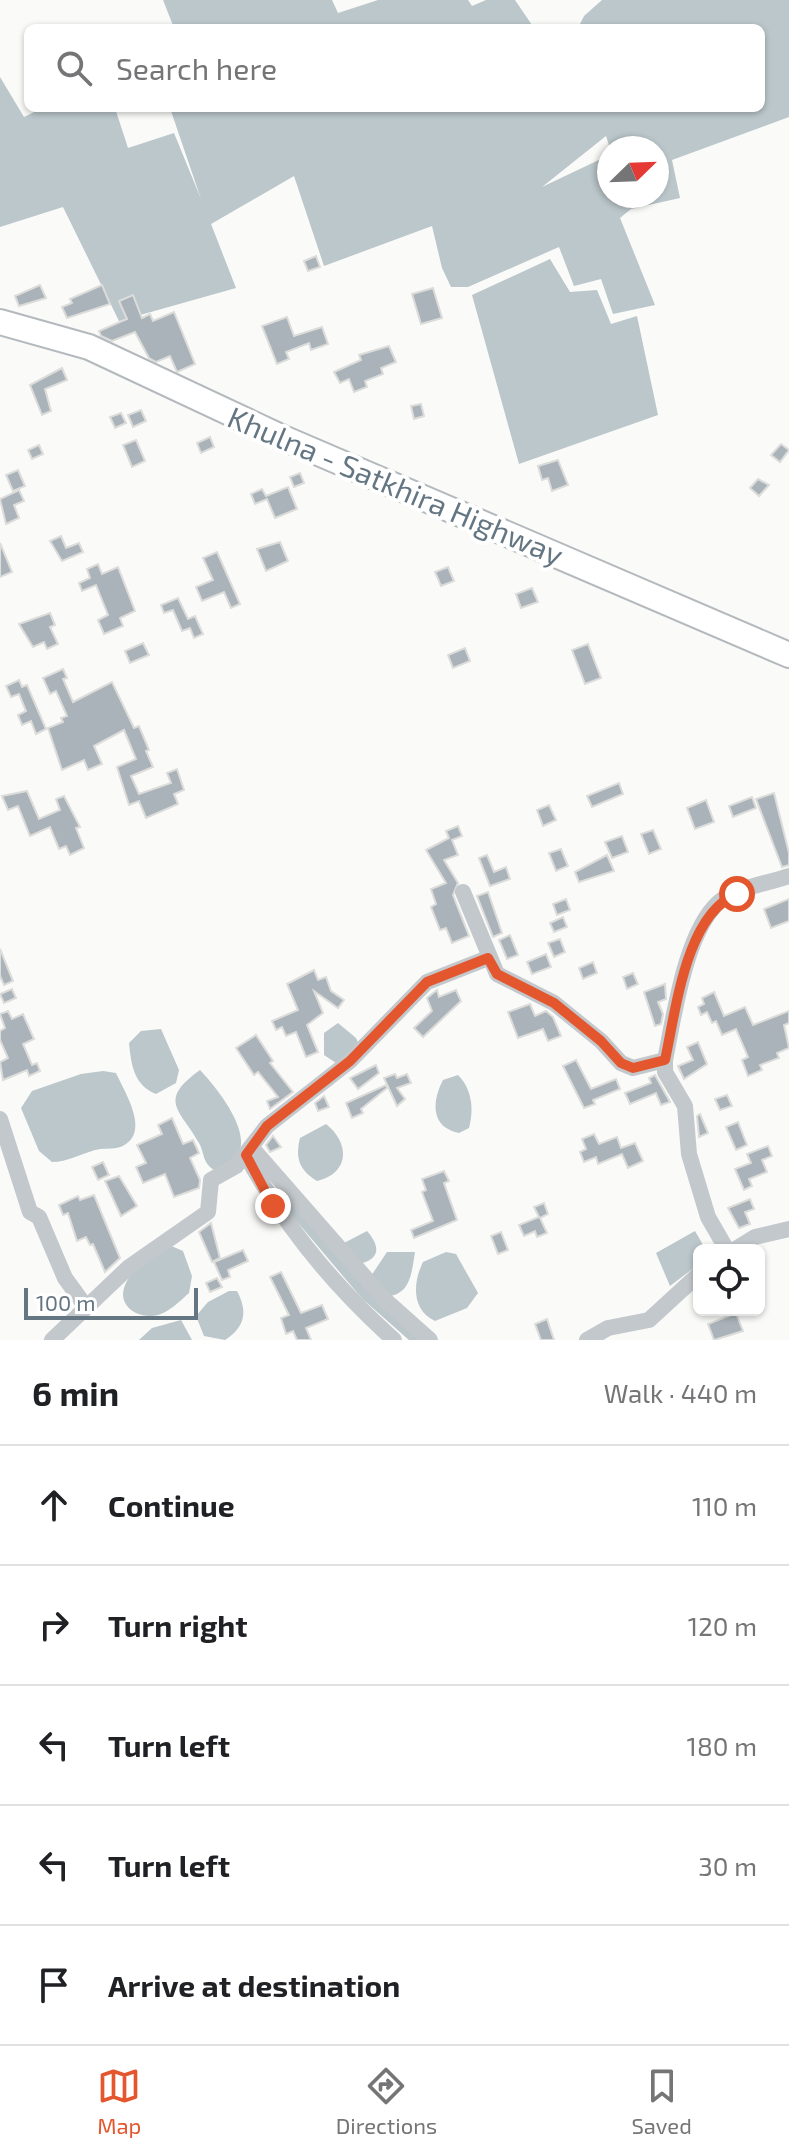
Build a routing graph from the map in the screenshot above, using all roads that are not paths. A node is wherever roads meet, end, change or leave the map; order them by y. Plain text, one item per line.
1 (0, 322) edge
2 (789, 655) edge
3 (789, 876) edge
4 (463, 892) dead end
5 (488, 958) junction
6 (665, 1060) junction
7 (0, 1119) edge
8 (249, 1151) junction
9 (789, 1229) edge
10 (724, 1244) edge
11 (744, 1244) edge
12 (693, 1280) edge
13 (86, 1307) junction
14 (52, 1340) edge
15 (394, 1340) edge
16 (430, 1340) edge
17 (587, 1340) edge

1 - 2 highway, Khulna - Satkhira Highway
3 - 6 street
4 - 5 street
5 - 6 street
5 - 8 street
6 - 10 street
7 - 13 street
8 - 13 street
8 - 15 street
8 - 16 street
9 - 11 street
12 - 17 street
13 - 14 street

